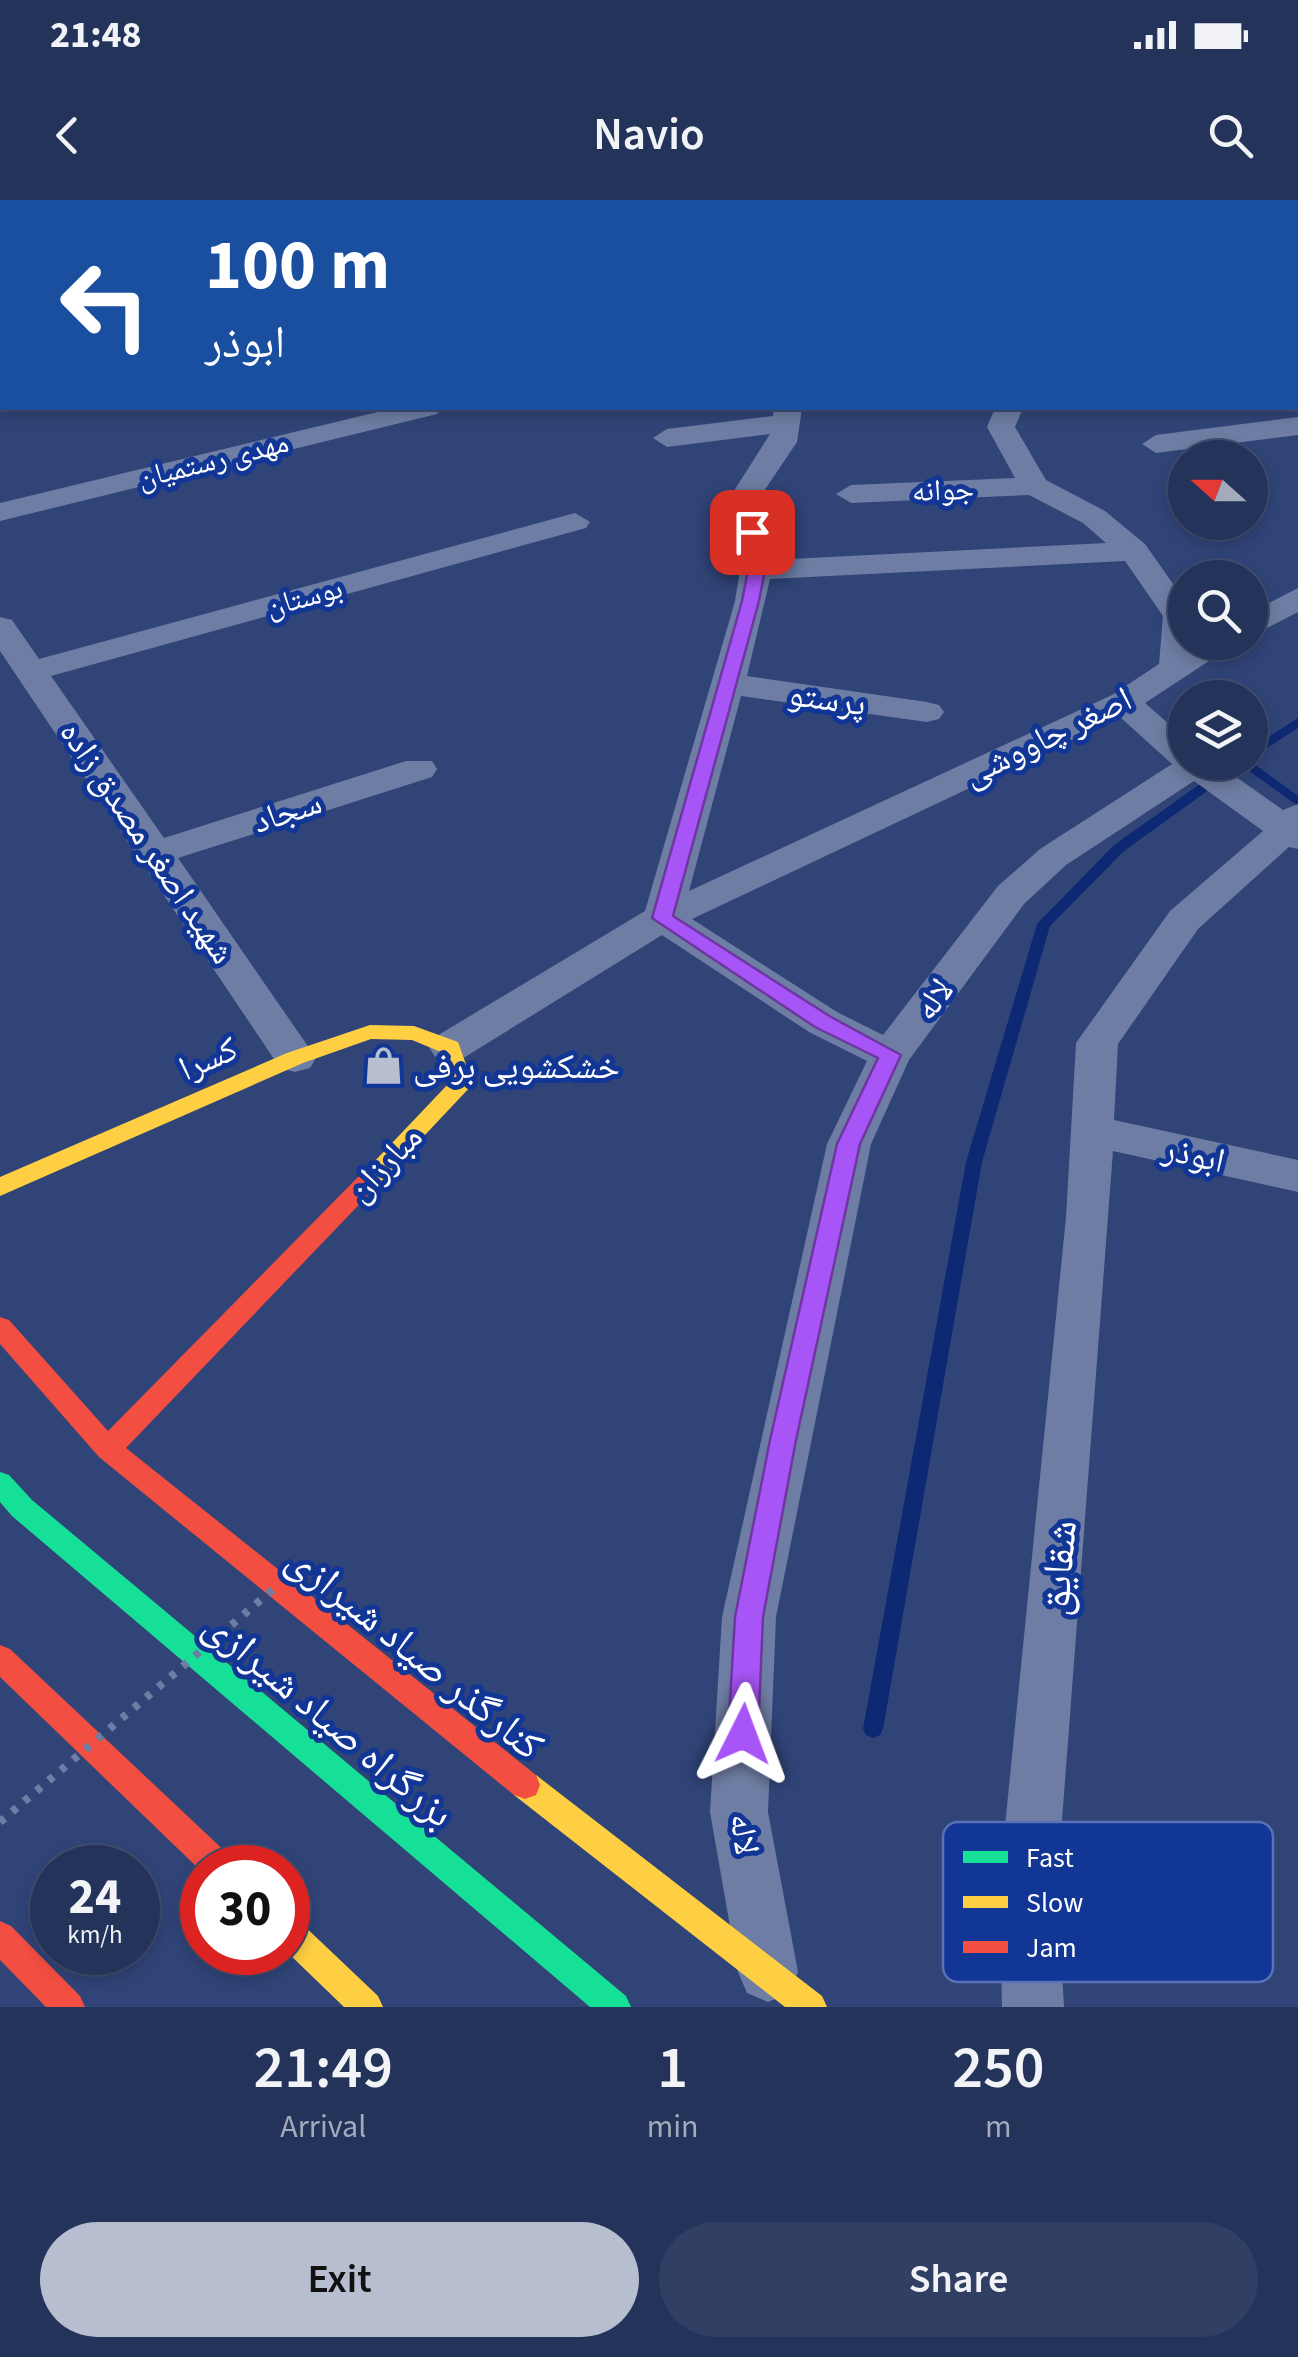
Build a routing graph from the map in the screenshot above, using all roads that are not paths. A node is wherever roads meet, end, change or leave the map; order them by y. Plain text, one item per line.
1 (418, 410) edge
2 (1008, 410) edge
3 (787, 415) edge
4 (1298, 426) edge
5 (667, 438) dead end
6 (1156, 444) dead end
7 (1034, 486) junction
8 (851, 494) dead end
9 (0, 512) edge
10 (575, 522) dead end
11 (1134, 552) junction
12 (756, 570) junction
13 (1298, 598) edge
14 (1268, 616) edge
15 (0, 627) edge
16 (1189, 660) edge
17 (1175, 668) junction
18 (33, 671) junction
19 (728, 684) junction
20 (1124, 702) junction
21 (927, 712) dead end
22 (1168, 742) edge
23 (419, 769) dead end
24 (1168, 777) edge
25 (1219, 780) edge
26 (1287, 822) edge
27 (156, 852) junction
28 (662, 918) junction
29 (450, 1047) junction
30 (890, 1055) junction
31 (295, 1058) junction
32 (1090, 1130) junction
33 (1298, 1176) edge
34 (0, 1187) edge
35 (0, 1326) edge
36 (108, 1449) junction
37 (0, 1480) edge
38 (0, 1658) edge
39 (1034, 1822) edge
40 (196, 1845) edge
41 (0, 1936) edge
42 (310, 1953) edge
43 (769, 1977) junction
44 (1031, 1982) edge
45 (69, 2007) edge
46 (367, 2007) edge
47 (615, 2007) edge
48 (811, 2007) edge
49 (1032, 2007) edge

1 - 9 street, مهدی رستمیان
2 - 7 street
3 - 5 street
3 - 12 street
4 - 6 street
7 - 8 street, جوانه
7 - 11 street
10 - 18 street, بوستان
11 - 12 street
11 - 17 street
12 - 19 street
13 - 14 street
15 - 18 street, شهید اصغر مصدق زاده
16 - 17 street, اصغر چاووشی
17 - 20 street, اصغر چاووشی
18 - 27 street, شهید اصغر مصدق زاده
19 - 21 street, پرستو
19 - 28 street
20 - 22 street
20 - 28 street, اصغر چاووشی
23 - 27 street, سجاد
24 - 30 street, لاله
25 - 26 street
26 - 32 street
27 - 31 street, شهید اصغر مصدق زاده
28 - 29 street
28 - 30 street
29 - 31 main road, کسرا
29 - 36 main road, مبارزان
30 - 43 street, لاله
31 - 34 main road, کسرا
32 - 33 street, ابوذر
32 - 39 street, شقایق
35 - 36 main road, کنارگذر صیاد شیرازی
36 - 43 main road, کنارگذر صیاد شیرازی
37 - 47 main road, بزرگراه صیاد شیرازی
38 - 40 main road
41 - 45 main road
42 - 46 main road
43 - 48 main road, کنارگذر صیاد شیرازی
44 - 49 street, شقایق

